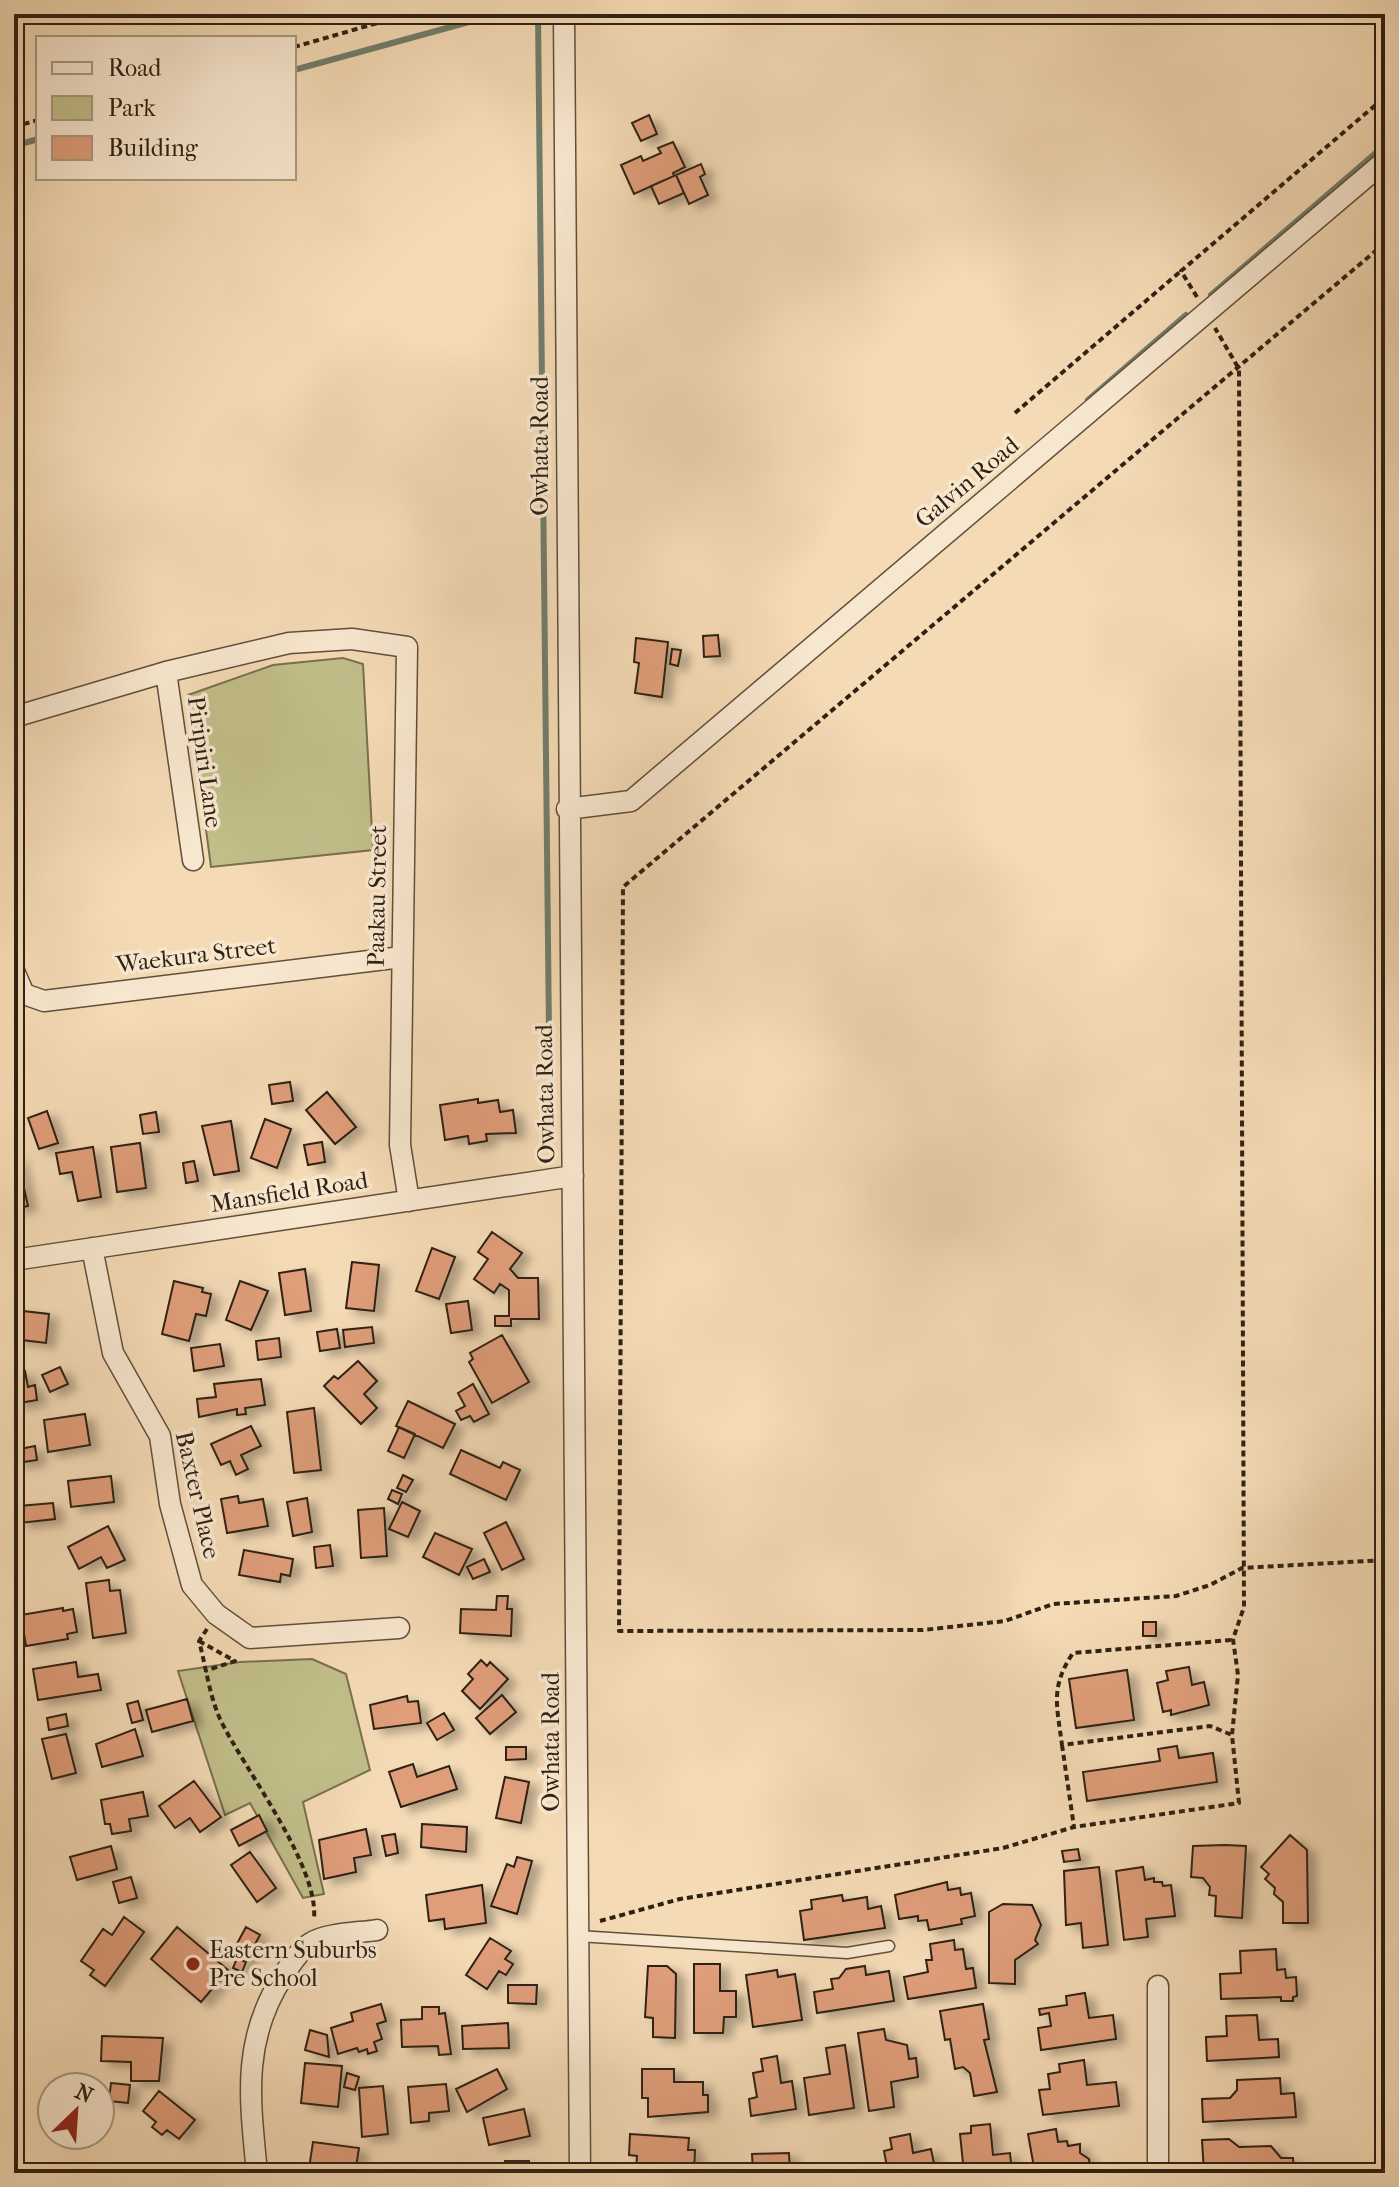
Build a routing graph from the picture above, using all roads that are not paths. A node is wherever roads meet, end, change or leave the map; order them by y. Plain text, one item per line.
1 (564, 14) edge
2 (1385, 161) edge
3 (407, 647) joint
4 (166, 672) junction
5 (14, 717) edge
6 (567, 809) junction
7 (193, 860) dead end
8 (402, 957) junction
9 (14, 971) edge
10 (573, 1176) junction
11 (409, 1201) junction
12 (92, 1248) junction
13 (14, 1260) edge
14 (399, 1628) dead end
15 (377, 1930) dead end
16 (578, 1936) junction
17 (889, 1946) dead end
18 (1158, 1986) dead end
19 (257, 2173) edge
20 (580, 2173) edge
21 (1158, 2173) edge

1 - 6 street, Owhata Road
2 - 6 street, Galvin Road
3 - 4 street, Piripiri Lane
3 - 8 street, Paakau Street
4 - 5 street, Piripiri Lane
4 - 7 street, Piripiri Lane
6 - 10 street, Owhata Road
8 - 9 street, Waekura Street
8 - 11 street, Paakau Street
10 - 11 street, Mansfield Road
10 - 16 street, Owhata Road
11 - 12 street, Mansfield Road
12 - 13 street, Mansfield Road
12 - 14 street, Baxter Place
15 - 19 street
16 - 17 lane
16 - 20 street, Owhata Road
18 - 21 street

